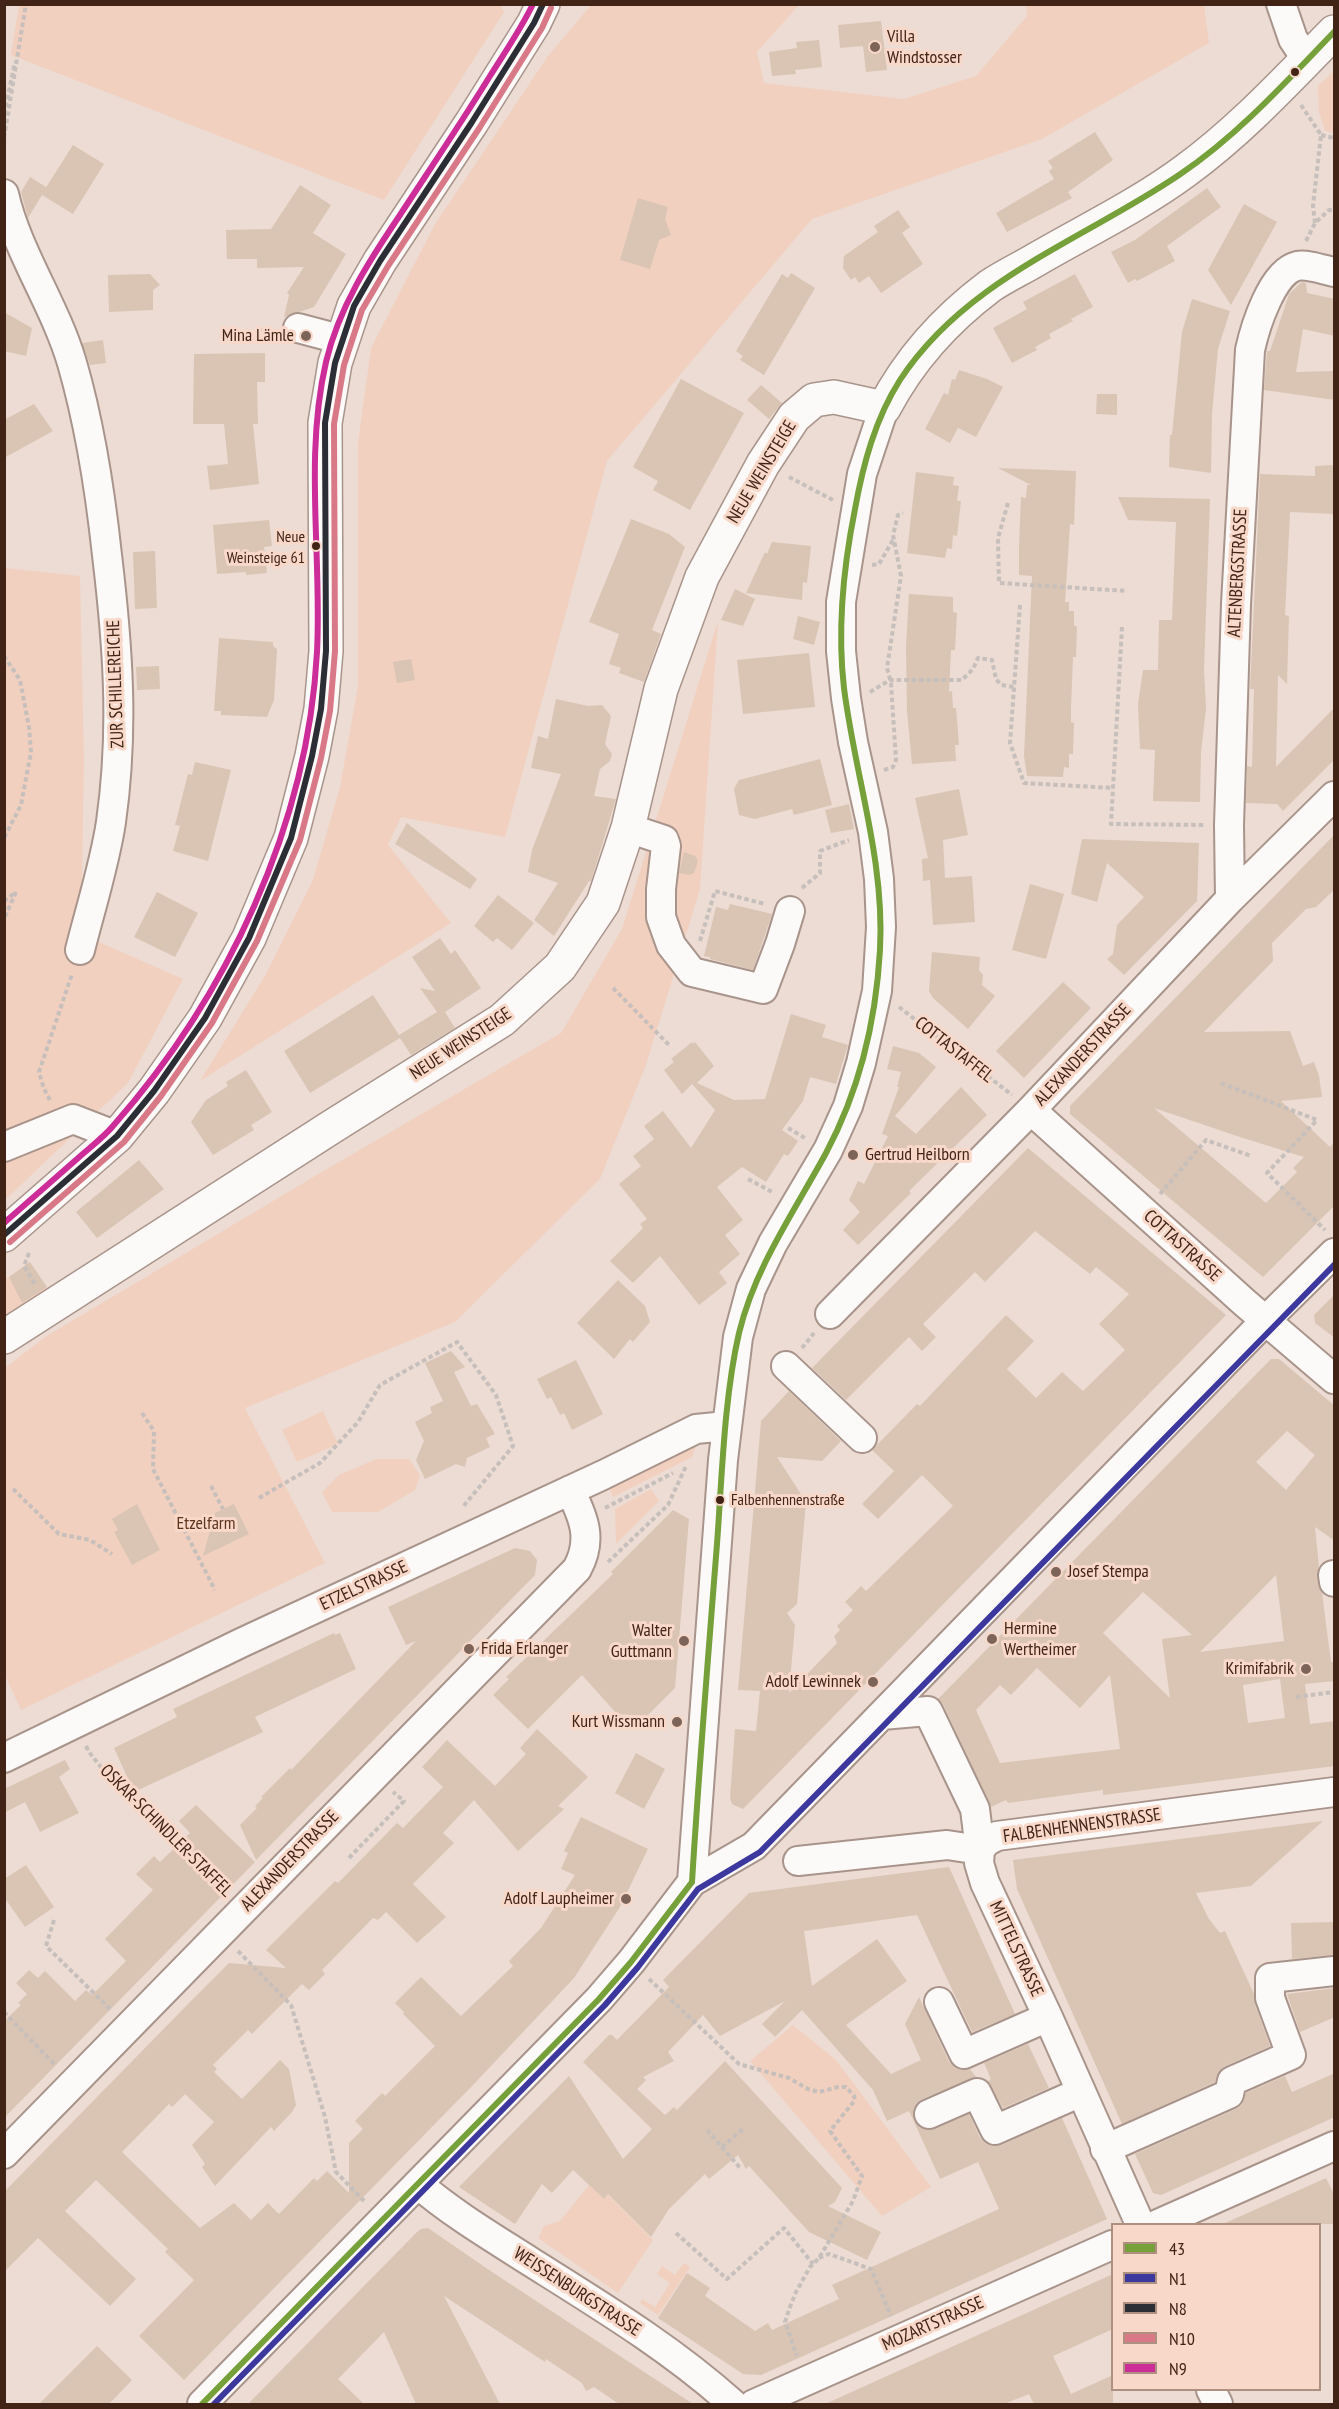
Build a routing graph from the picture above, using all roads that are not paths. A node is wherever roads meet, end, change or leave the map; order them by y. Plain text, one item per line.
1 (1281, 4) edge
2 (544, 11) edge
3 (1335, 32) edge
4 (1307, 60) junction
5 (4, 194) edge
6 (11, 238) edge
7 (1335, 272) edge
8 (298, 328) dead end
9 (343, 340) junction
10 (884, 408) junction
11 (1335, 796) edge
12 (628, 828) junction
13 (1230, 899) junction
14 (778, 908) road end
15 (80, 950) road end
16 (1031, 1110) junction
17 (117, 1136) junction
18 (4, 1147) edge
19 (4, 1235) edge
20 (1330, 1242) edge
21 (830, 1314) dead end
22 (1266, 1320) junction
23 (4, 1337) edge
24 (786, 1366) dead end
25 (1335, 1379) edge
26 (726, 1425) junction
27 (862, 1438) dead end
28 (570, 1490) junction
29 (882, 1715) junction
30 (4, 1758) edge
31 (1335, 1792) edge
32 (980, 1850) junction
33 (798, 1861) dead end
34 (692, 1882) junction
35 (1335, 1971) edge
36 (939, 2002) dead end
37 (1048, 2017) junction
38 (1081, 2092) junction
39 (929, 2115) dead end
40 (1335, 2146) edge
41 (1105, 2149) junction
42 (4, 2154) edge
43 (417, 2184) junction
44 (1140, 2223) edge
45 (1160, 2223) edge
46 (1111, 2246) edge
47 (202, 2404) edge
48 (733, 2404) edge
49 (754, 2404) edge

1 - 4 street
2 - 9 main road
3 - 4 main road
4 - 10 main road
5 - 6 street, ZUR SCHILLEREICHE
6 - 15 street, ZUR SCHILLEREICHE
7 - 13 street, ALTENBERGSTRASSE
8 - 9 street
9 - 17 main road
10 - 12 main road, NEUE WEINSTEIGE
10 - 26 street
11 - 13 street, ALEXANDERSTRASSE
12 - 14 street
12 - 23 main road, NEUE WEINSTEIGE
13 - 16 street, ALEXANDERSTRASSE
16 - 21 street, ALEXANDERSTRASSE
16 - 22 street, COTTASTRASSE
17 - 18 street
17 - 19 main road
20 - 22 street
22 - 25 street, COTTASTRASSE
22 - 29 street
24 - 27 street
26 - 28 street, ETZELSTRASSE
26 - 34 street
28 - 30 street, ETZELSTRASSE
28 - 42 street, ALEXANDERSTRASSE
29 - 32 street, MITTELSTRASSE
29 - 34 street
31 - 32 street, FALBENHENNENSTRASSE
32 - 33 street, FALBENHENNENSTRASSE
32 - 37 street, MITTELSTRASSE
34 - 43 street
35 - 41 street
36 - 37 street
37 - 38 street, MITTELSTRASSE
38 - 39 street
38 - 41 street, MITTELSTRASSE
40 - 45 street
41 - 44 street, MITTELSTRASSE
43 - 47 street
43 - 48 street, WEISSENBURGSTRASSE
46 - 49 street, MOZARTSTRASSE

